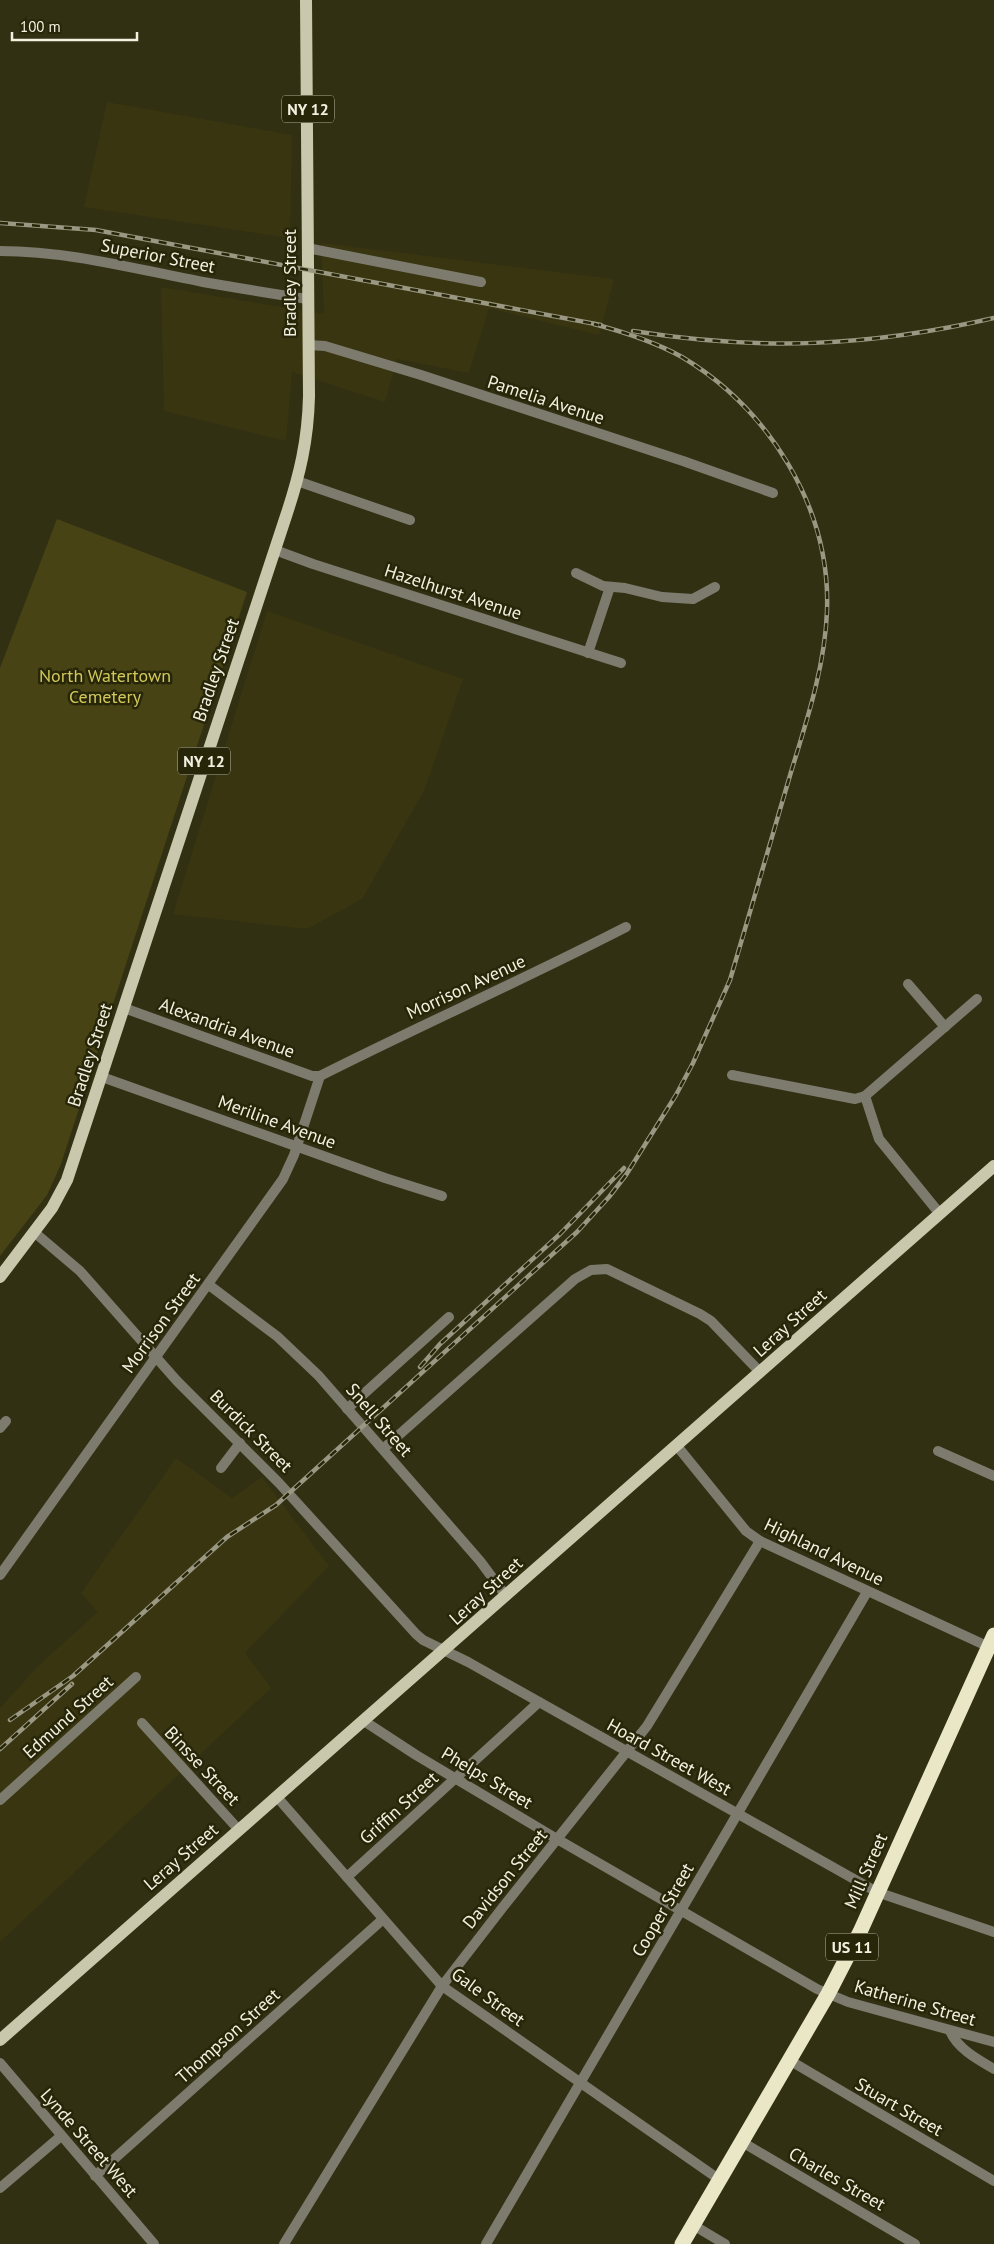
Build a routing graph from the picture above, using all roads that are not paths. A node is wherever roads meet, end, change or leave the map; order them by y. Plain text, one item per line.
1 (306, 0) edge
2 (307, 248) junction
3 (0, 251) edge
4 (481, 282) dead end
5 (308, 299) junction
6 (308, 345) junction
7 (297, 481) junction
8 (772, 494) dead end
9 (410, 520) dead end
10 (275, 550) junction
11 (576, 573) dead end
12 (610, 587) junction
13 (715, 587) dead end
14 (588, 653) junction
15 (621, 663) dead end
16 (626, 927) dead end
17 (908, 984) dead end
18 (977, 999) dead end
19 (124, 1008) junction
20 (945, 1027) junction
21 (320, 1076) junction
22 (732, 1076) dead end
23 (102, 1077) junction
24 (865, 1096) junction
25 (297, 1145) junction
26 (994, 1166) edge
27 (442, 1196) dead end
28 (940, 1214) junction
29 (34, 1232) junction
30 (0, 1277) edge
31 (208, 1285) junction
32 (450, 1317) dead end
33 (156, 1357) junction
34 (760, 1372) junction
35 (347, 1409) junction
36 (240, 1443) junction
37 (676, 1446) junction
38 (384, 1449) junction
39 (938, 1451) dead end
40 (221, 1468) dead end
41 (994, 1476) edge
42 (760, 1541) junction
43 (0, 1575) edge
44 (867, 1592) junction
45 (506, 1596) junction
46 (991, 1641) edge
47 (445, 1651) junction
48 (136, 1677) dead end
49 (539, 1702) junction
50 (364, 1721) junction
51 (142, 1723) dead end
52 (627, 1752) junction
53 (456, 1778) junction
54 (277, 1797) junction
55 (0, 1800) edge
56 (738, 1814) junction
57 (239, 1830) junction
58 (557, 1840) junction
59 (347, 1877) junction
60 (877, 1892) junction
61 (681, 1912) junction
62 (382, 1920) junction
63 (994, 1932) edge
64 (442, 1986) junction
65 (828, 1994) junction
66 (950, 2031) junction
67 (0, 2040) edge
68 (994, 2042) edge
69 (789, 2060) junction
70 (0, 2063) edge
71 (994, 2069) edge
72 (581, 2084) junction
73 (60, 2136) junction
74 (742, 2142) junction
75 (95, 2176) junction
76 (720, 2180) junction
77 (994, 2181) edge
78 (0, 2188) edge
79 (693, 2225) junction
80 (154, 2244) edge
81 (284, 2244) edge
82 (486, 2244) edge
83 (682, 2244) edge
84 (725, 2244) edge
85 (915, 2244) edge

1 - 2 main road, Bradley Street / NY 12
2 - 4 street
2 - 5 main road, Bradley Street / NY 12
3 - 5 street, Superior Street
5 - 6 main road, Bradley Street / NY 12
6 - 7 main road, Bradley Street / NY 12
6 - 8 street, Pamelia Avenue
7 - 9 street
7 - 10 main road, Bradley Street / NY 12
10 - 14 street, Hazelhurst Avenue
10 - 19 main road, Bradley Street / NY 12
11 - 12 street
12 - 13 street
12 - 14 street
14 - 15 street, Hazelhurst Avenue
16 - 21 street, Morrison Avenue
17 - 20 street
18 - 20 street
19 - 21 street, Alexandria Avenue
19 - 23 main road, Bradley Street / NY 12
20 - 24 street
21 - 25 street, Morrison Street
22 - 24 street
23 - 25 street, Meriline Avenue
23 - 29 main road, Bradley Street / NY 12
24 - 28 street
25 - 27 street, Meriline Avenue
25 - 31 street, Morrison Street
26 - 28 main road, Leray Street
28 - 34 main road, Leray Street
29 - 30 main road, Bradley Street / NY 12
29 - 33 street, Burdick Street
31 - 33 street, Morrison Street
31 - 35 street, Snell Street
32 - 35 street
33 - 36 street, Burdick Street
33 - 43 street, Morrison Street
34 - 37 main road, Leray Street
34 - 38 street
35 - 38 street, Snell Street
36 - 40 street
36 - 47 street, Burdick Street
37 - 42 street, Highland Avenue
37 - 45 main road, Leray Street
38 - 45 street, Snell Street
39 - 41 street
42 - 44 street, Highland Avenue
42 - 52 street, Davidson Street
44 - 46 street, Highland Avenue
44 - 56 street, Cooper Street
45 - 47 main road, Leray Street
46 - 60 highway, Mill Street / US 11
47 - 49 street, Hoard Street West
47 - 50 main road, Leray Street
48 - 55 street, Edmund Street
49 - 52 street, Hoard Street West
49 - 53 street, Griffin Street
50 - 53 street, Phelps Street
50 - 54 main road, Leray Street
51 - 57 street, Binsse Street
52 - 56 street, Hoard Street West
52 - 58 street, Davidson Street
53 - 58 street, Phelps Street
53 - 59 street, Griffin Street
54 - 57 main road, Leray Street
54 - 59 street, Gale Street
56 - 60 street, Hoard Street West
56 - 61 street, Cooper Street
57 - 67 main road, Leray Street
58 - 61 street, Phelps Street
58 - 64 street, Davidson Street
59 - 62 street, Gale Street
60 - 63 street, Hoard Street West
60 - 65 highway, Mill Street / US 11
61 - 65 street, Phelps Street
61 - 72 street, Cooper Street
62 - 64 street, Gale Street
62 - 75 street, Thompson Street
64 - 72 street, Gale Street
64 - 81 street, Davidson Street
65 - 66 street, Katherine Street
65 - 69 highway, Mill Street / US 11
66 - 68 street, Katherine Street
66 - 71 street
69 - 74 highway, Mill Street / US 11
69 - 77 street, Stuart Street
70 - 73 street, Lynde Street West
72 - 76 street, Gale Street
72 - 82 street, Cooper Street
73 - 75 street, Lynde Street West
73 - 78 street
74 - 76 highway, Mill Street / US 11
74 - 85 street, Charles Street
75 - 80 street, Lynde Street West
76 - 79 highway, Mill Street / US 11
79 - 83 highway, Mill Street / US 11
79 - 84 street

